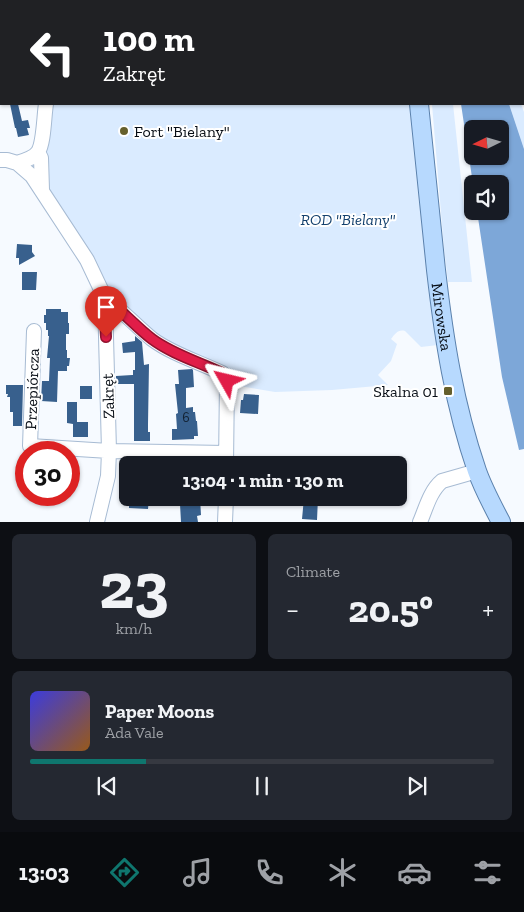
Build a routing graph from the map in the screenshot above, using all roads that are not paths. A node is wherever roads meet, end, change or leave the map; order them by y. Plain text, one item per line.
1 (46, 105) edge
2 (419, 105) edge
3 (38, 152) junction
4 (0, 160) edge
5 (17, 163) junction
6 (42, 191) junction
7 (104, 298) junction
8 (34, 331) dead end
9 (109, 451) junction
10 (182, 456) edge
11 (226, 456) edge
12 (477, 471) junction
13 (226, 506) edge
14 (97, 522) edge
15 (226, 522) edge
16 (420, 522) edge
17 (501, 522) edge

1 - 3 street
2 - 12 main road, Mirowska
3 - 5 street
3 - 6 street
4 - 5 street
5 - 6 street, Zakręt
6 - 7 street, Zakręt
7 - 9 street, Zakręt
7 - 11 street
8 - 9 street, Przepiórcza
9 - 10 street
9 - 14 street, Zakręt
12 - 16 street
12 - 17 main road, Mirowska
13 - 15 street

